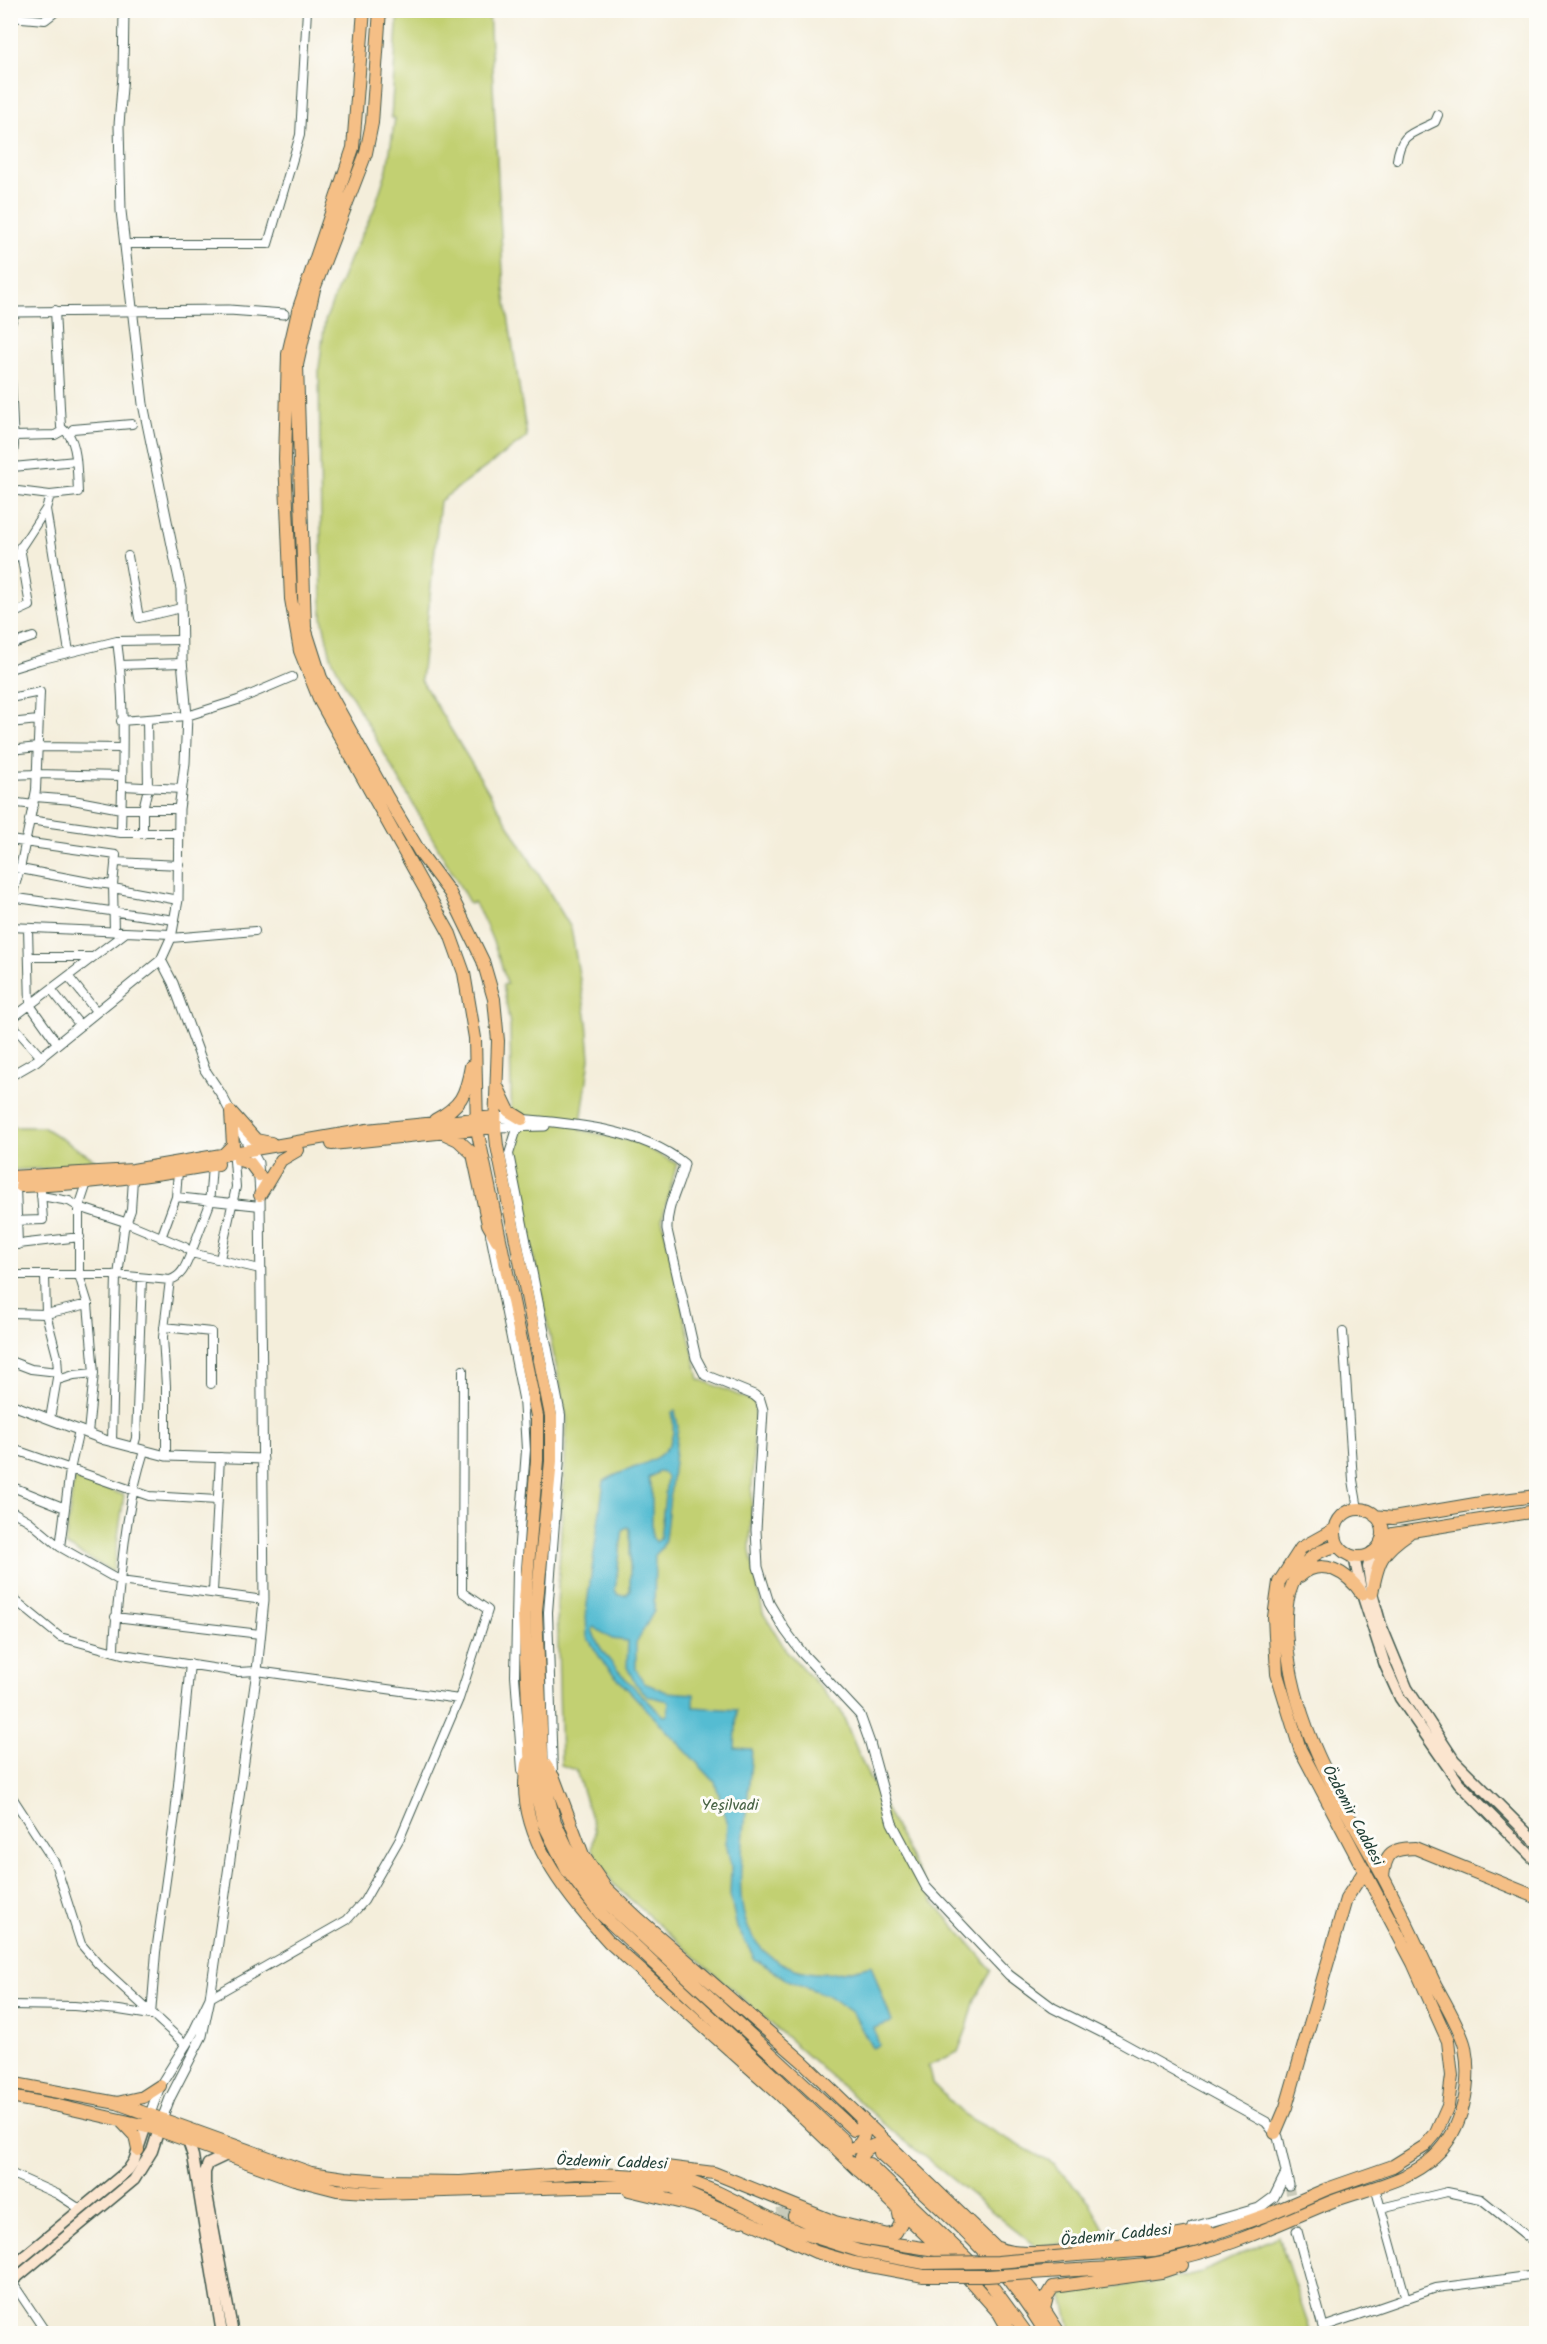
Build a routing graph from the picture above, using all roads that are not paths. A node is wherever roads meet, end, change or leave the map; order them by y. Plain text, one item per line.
1 (58, 10) edge
2 (124, 10) edge
3 (307, 10) edge
4 (364, 10) edge
5 (380, 10) edge
6 (10, 17) edge
7 (1438, 114) dead end
8 (1397, 160) dead end
9 (124, 244) junction
10 (13, 309) edge
11 (54, 310) junction
12 (132, 310) junction
13 (284, 314) dead end
14 (10, 327) edge
15 (10, 357) edge
16 (11, 401) edge
17 (132, 424) dead end
18 (65, 432) junction
19 (14, 436) junction
20 (12, 446) edge
21 (76, 461) junction
22 (13, 467) junction
23 (10, 484) edge
24 (10, 490) edge
25 (50, 495) junction
26 (46, 509) junction
27 (20, 547) junction
28 (128, 556) dead end
29 (10, 564) edge
30 (181, 608) junction
31 (10, 615) edge
32 (33, 637) dead end
33 (181, 640) junction
34 (117, 641) junction
35 (10, 645) edge
36 (69, 652) junction
37 (182, 663) junction
38 (120, 665) junction
39 (10, 669) edge
40 (292, 677) dead end
41 (10, 698) edge
42 (187, 716) junction
43 (147, 719) junction
44 (38, 720) junction
45 (121, 721) junction
46 (10, 723) edge
47 (38, 747) junction
48 (121, 748) junction
49 (10, 750) edge
50 (37, 774) junction
51 (10, 776) edge
52 (121, 776) junction
53 (123, 786) junction
54 (148, 788) junction
55 (182, 789) junction
56 (34, 801) junction
57 (10, 802) edge
58 (121, 809) junction
59 (143, 809) junction
60 (179, 809) junction
61 (29, 820) junction
62 (121, 833) junction
63 (143, 834) junction
64 (179, 834) junction
65 (10, 840) edge
66 (24, 842) junction
67 (115, 862) junction
68 (180, 865) junction
69 (10, 867) edge
70 (20, 869) junction
71 (113, 886) junction
72 (11, 899) edge
73 (178, 900) junction
74 (114, 910) junction
75 (175, 920) junction
76 (10, 927) edge
77 (28, 928) junction
78 (255, 931) dead end
79 (114, 932) junction
80 (125, 933) junction
81 (171, 936) junction
82 (30, 957) junction
83 (93, 957) junction
84 (161, 960) junction
85 (68, 976) junction
86 (51, 989) junction
87 (30, 1005) junction
88 (96, 1011) junction
89 (10, 1021) edge
90 (79, 1024) junction
91 (475, 1038) junction
92 (57, 1043) junction
93 (40, 1057) junction
94 (12, 1073) edge
95 (496, 1083) junction
96 (231, 1112) junction
97 (495, 1122) junction
98 (522, 1123) junction
99 (428, 1124) junction
100 (477, 1124) junction
101 (439, 1131) junction
102 (280, 1145) junction
103 (298, 1150) junction
104 (254, 1154) junction
105 (222, 1155) junction
106 (236, 1160) junction
107 (212, 1165) junction
108 (178, 1171) junction
109 (259, 1175) junction
110 (133, 1179) junction
111 (12, 1183) edge
112 (87, 1183) junction
113 (41, 1190) junction
114 (176, 1197) junction
115 (210, 1200) junction
116 (260, 1201) junction
117 (234, 1202) junction
118 (79, 1207) junction
119 (13, 1221) edge
120 (126, 1223) junction
121 (488, 1224) junction
122 (80, 1237) junction
123 (161, 1238) junction
124 (14, 1245) edge
125 (503, 1251) junction
126 (190, 1253) junction
127 (220, 1259) junction
128 (260, 1269) junction
129 (10, 1275) edge
130 (79, 1275) junction
131 (45, 1276) junction
132 (117, 1276) junction
133 (142, 1278) junction
134 (170, 1280) junction
135 (88, 1304) junction
136 (10, 1313) edge
137 (46, 1314) junction
138 (164, 1327) junction
139 (1342, 1332) dead end
140 (10, 1361) edge
141 (463, 1370) dead end
142 (94, 1373) junction
143 (58, 1376) junction
144 (211, 1384) dead end
145 (10, 1404) edge
146 (50, 1419) junction
147 (83, 1432) junction
148 (112, 1442) junction
149 (10, 1448) edge
150 (133, 1448) junction
151 (144, 1451) junction
152 (166, 1456) junction
153 (220, 1457) junction
154 (263, 1459) junction
155 (70, 1470) junction
156 (10, 1486) edge
157 (132, 1491) junction
158 (1536, 1496) edge
159 (218, 1500) junction
160 (65, 1508) junction
161 (1358, 1509) junction
162 (10, 1510) edge
163 (1536, 1511) edge
164 (1375, 1516) junction
165 (1335, 1529) junction
166 (1412, 1530) junction
167 (1380, 1541) junction
168 (1339, 1546) junction
169 (60, 1547) junction
170 (1372, 1552) junction
171 (1350, 1555) junction
172 (120, 1581) junction
173 (1292, 1583) junction
174 (213, 1592) junction
175 (1367, 1593) junction
176 (10, 1596) edge
177 (264, 1600) junction
178 (115, 1617) junction
179 (260, 1634) junction
180 (114, 1652) junction
181 (190, 1664) junction
182 (257, 1671) junction
183 (459, 1699) junction
184 (529, 1754) junction
185 (541, 1759) junction
186 (554, 1778) junction
187 (524, 1784) junction
188 (10, 1791) edge
189 (1536, 1842) edge
190 (1536, 1861) edge
191 (1365, 1870) junction
192 (1383, 1876) junction
193 (1536, 1897) edge
194 (210, 1998) junction
195 (10, 2006) edge
196 (151, 2015) junction
197 (186, 2045) junction
198 (10, 2083) edge
199 (160, 2086) junction
200 (10, 2097) edge
201 (117, 2103) junction
202 (860, 2117) junction
203 (116, 2118) junction
204 (154, 2122) junction
205 (854, 2130) dead end
206 (1275, 2133) junction
207 (188, 2141) junction
208 (840, 2144) junction
209 (884, 2149) junction
210 (138, 2150) junction
211 (227, 2155) junction
212 (864, 2167) junction
213 (1286, 2173) junction
214 (10, 2174) edge
215 (609, 2174) junction
216 (1289, 2185) tunnel mouth
217 (598, 2186) junction
218 (1375, 2187) junction
219 (1381, 2208) junction
220 (80, 2209) junction
221 (898, 2209) junction
222 (794, 2216) tunnel mouth
223 (742, 2221) dead end
224 (1243, 2224) junction
225 (1297, 2231) tunnel mouth
226 (1254, 2235) junction
227 (1146, 2241) junction
228 (1536, 2246) edge
229 (995, 2247) junction
230 (950, 2257) junction
231 (10, 2268) edge
232 (1536, 2275) edge
233 (11, 2283) edge
234 (1406, 2299) junction
235 (1044, 2308) junction
236 (1324, 2330) edge
237 (47, 2334) edge
238 (222, 2334) edge
239 (233, 2334) edge
240 (1011, 2334) edge
241 (1027, 2334) edge
242 (1046, 2334) edge
243 (1060, 2334) edge

1 - 6 street
2 - 9 street
3 - 9 street
4 - 91 main road
5 - 95 main road
7 - 8 street
9 - 12 street
10 - 11 street
10 - 14 street
11 - 12 street
11 - 18 street
12 - 13 street
12 - 30 street
15 - 16 street
16 - 19 street
17 - 18 street
18 - 19 street
18 - 21 street
19 - 20 street
20 - 22 street
21 - 22 street
21 - 25 street
22 - 23 street
24 - 25 street
25 - 26 street
26 - 27 street
26 - 36 street
27 - 29 street
27 - 31 street
28 - 30 street
30 - 33 street
32 - 35 street
33 - 34 street
33 - 37 street
34 - 36 street
34 - 38 street
36 - 39 street
37 - 38 street
37 - 42 street
38 - 45 street
40 - 42 street
41 - 44 street
42 - 43 street
42 - 55 street
43 - 45 street
43 - 54 street
44 - 46 street
44 - 47 street
45 - 48 street
47 - 48 street
47 - 49 street
47 - 50 street
48 - 52 street
50 - 51 street
50 - 52 street
50 - 56 street
52 - 53 street
53 - 54 street
53 - 58 street
54 - 55 street
54 - 59 street
55 - 60 street
56 - 57 street
56 - 58 street
56 - 61 street
58 - 59 street
58 - 62 street
59 - 60 street
59 - 63 street
60 - 64 street
61 - 62 street
61 - 66 street
62 - 63 street
63 - 64 street
64 - 68 street
65 - 66 street
66 - 67 street
66 - 70 street
67 - 68 street
67 - 71 street
68 - 73 street
69 - 70 street
70 - 71 street
70 - 72 street
71 - 73 street
71 - 74 street
72 - 74 street
73 - 75 street
74 - 75 street
74 - 79 street
75 - 81 street
76 - 77 street
77 - 79 street
77 - 82 street
78 - 81 street
79 - 80 street
80 - 81 street
80 - 83 street
81 - 84 street
82 - 83 street
82 - 87 street
83 - 85 street
84 - 88 street
84 - 96 street
85 - 86 street
85 - 88 street
86 - 87 street
86 - 90 street
87 - 89 street
87 - 92 street
88 - 90 street
89 - 93 street
90 - 92 street
91 - 99 main road
91 - 100 main road
92 - 93 street
93 - 94 street
95 - 97 main road
95 - 98 main road
96 - 102 main road
96 - 104 street
96 - 105 main road
97 - 98 street
97 - 100 main road
97 - 185 main road
98 - 186 street
98 - 206 street
99 - 100 main road
99 - 102 main road
100 - 101 main road
100 - 125 main road
101 - 103 main road
101 - 121 main road
102 - 104 main road
103 - 104 main road
103 - 116 main road
104 - 105 main road
104 - 106 main road
104 - 109 street
105 - 111 main road
106 - 107 main road
106 - 109 main road
106 - 117 street
107 - 108 main road
107 - 115 street
108 - 110 main road
108 - 114 street
109 - 116 street
110 - 112 main road
110 - 120 street
111 - 113 main road
111 - 119 street
112 - 113 main road
112 - 118 street
113 - 118 street
113 - 119 street
114 - 115 street
114 - 123 street
115 - 117 street
115 - 126 street
116 - 117 street
116 - 128 street
117 - 127 street
118 - 120 street
118 - 122 street
119 - 124 street
120 - 123 street
120 - 132 street
121 - 125 main road
121 - 187 street
122 - 124 street
122 - 130 street
123 - 126 street
125 - 184 main road
126 - 127 street
126 - 134 street
127 - 128 street
128 - 154 street
129 - 131 street
130 - 131 street
130 - 132 street
130 - 135 street
131 - 137 street
132 - 133 street
132 - 148 street
133 - 134 street
133 - 150 street
134 - 138 street
135 - 137 street
135 - 142 street
136 - 137 street
137 - 143 street
138 - 144 street
138 - 152 street
139 - 161 street
140 - 143 street
141 - 183 street
142 - 143 street
142 - 147 street
143 - 146 street
145 - 146 street
146 - 147 street
147 - 148 street
147 - 155 street
148 - 150 street
149 - 155 street
150 - 151 street
151 - 152 street
151 - 157 street
152 - 153 street
153 - 154 street
153 - 159 street
154 - 177 street
155 - 157 street
155 - 160 street
156 - 160 street
157 - 159 street
157 - 172 street
158 - 164 main road
159 - 174 street
160 - 169 street
161 - 164 main road
161 - 165 main road
162 - 169 street
163 - 166 main road
164 - 167 main road
165 - 168 main road
165 - 191 main road, Özdemir Caddesi
166 - 167 main road
166 - 175 main road
167 - 170 main road
168 - 171 main road
168 - 173 main road, Özdemir Caddesi
169 - 172 street
170 - 171 main road
170 - 175 main road
171 - 175 main road
172 - 174 street
172 - 178 street
173 - 175 main road
173 - 192 main road, Özdemir Caddesi
174 - 177 street
175 - 189 main road
175 - 190 main road
176 - 180 street
177 - 179 street
178 - 179 street
178 - 180 street
179 - 182 street
180 - 181 street
181 - 182 street
181 - 196 street
182 - 183 street
182 - 194 street
183 - 194 street
184 - 187 main road
184 - 208 main road
185 - 186 main road
185 - 205 main road
186 - 202 main road
187 - 208 main road
188 - 196 street
191 - 206 main road
191 - 224 main road, Özdemir Caddesi
192 - 193 main road
192 - 218 main road, Özdemir Caddesi
194 - 197 street
194 - 204 street
195 - 196 street
196 - 197 street
197 - 199 street
198 - 201 main road
199 - 201 main road
199 - 204 street
200 - 203 main road
201 - 204 main road
202 - 208 main road
202 - 209 main road
203 - 204 main road
203 - 210 main road
204 - 207 main road, Özdemir Caddesi
204 - 210 main road
204 - 215 main road, Özdemir Caddesi
204 - 233 main road
206 - 213 street
207 - 211 main road, Özdemir Caddesi
207 - 238 main road
208 - 212 main road
209 - 212 main road
209 - 229 main road
209 - 242 main road
210 - 220 main road
211 - 217 main road, Özdemir Caddesi
211 - 239 main road
212 - 221 main road
212 - 241 main road
213 - 216 street
213 - 227 street
214 - 220 street
215 - 221 main road
215 - 224 main road, Özdemir Caddesi, bridge
217 - 223 main road
217 - 226 main road, Özdemir Caddesi, bridge
218 - 219 street
218 - 226 main road, Özdemir Caddesi
219 - 228 street
219 - 234 street
220 - 231 main road
221 - 230 main road
222 - 230 main road
224 - 227 main road
225 - 236 street
226 - 235 main road
227 - 229 main road
229 - 235 main road
230 - 240 main road
232 - 234 street
233 - 237 street
234 - 236 street
235 - 243 main road

